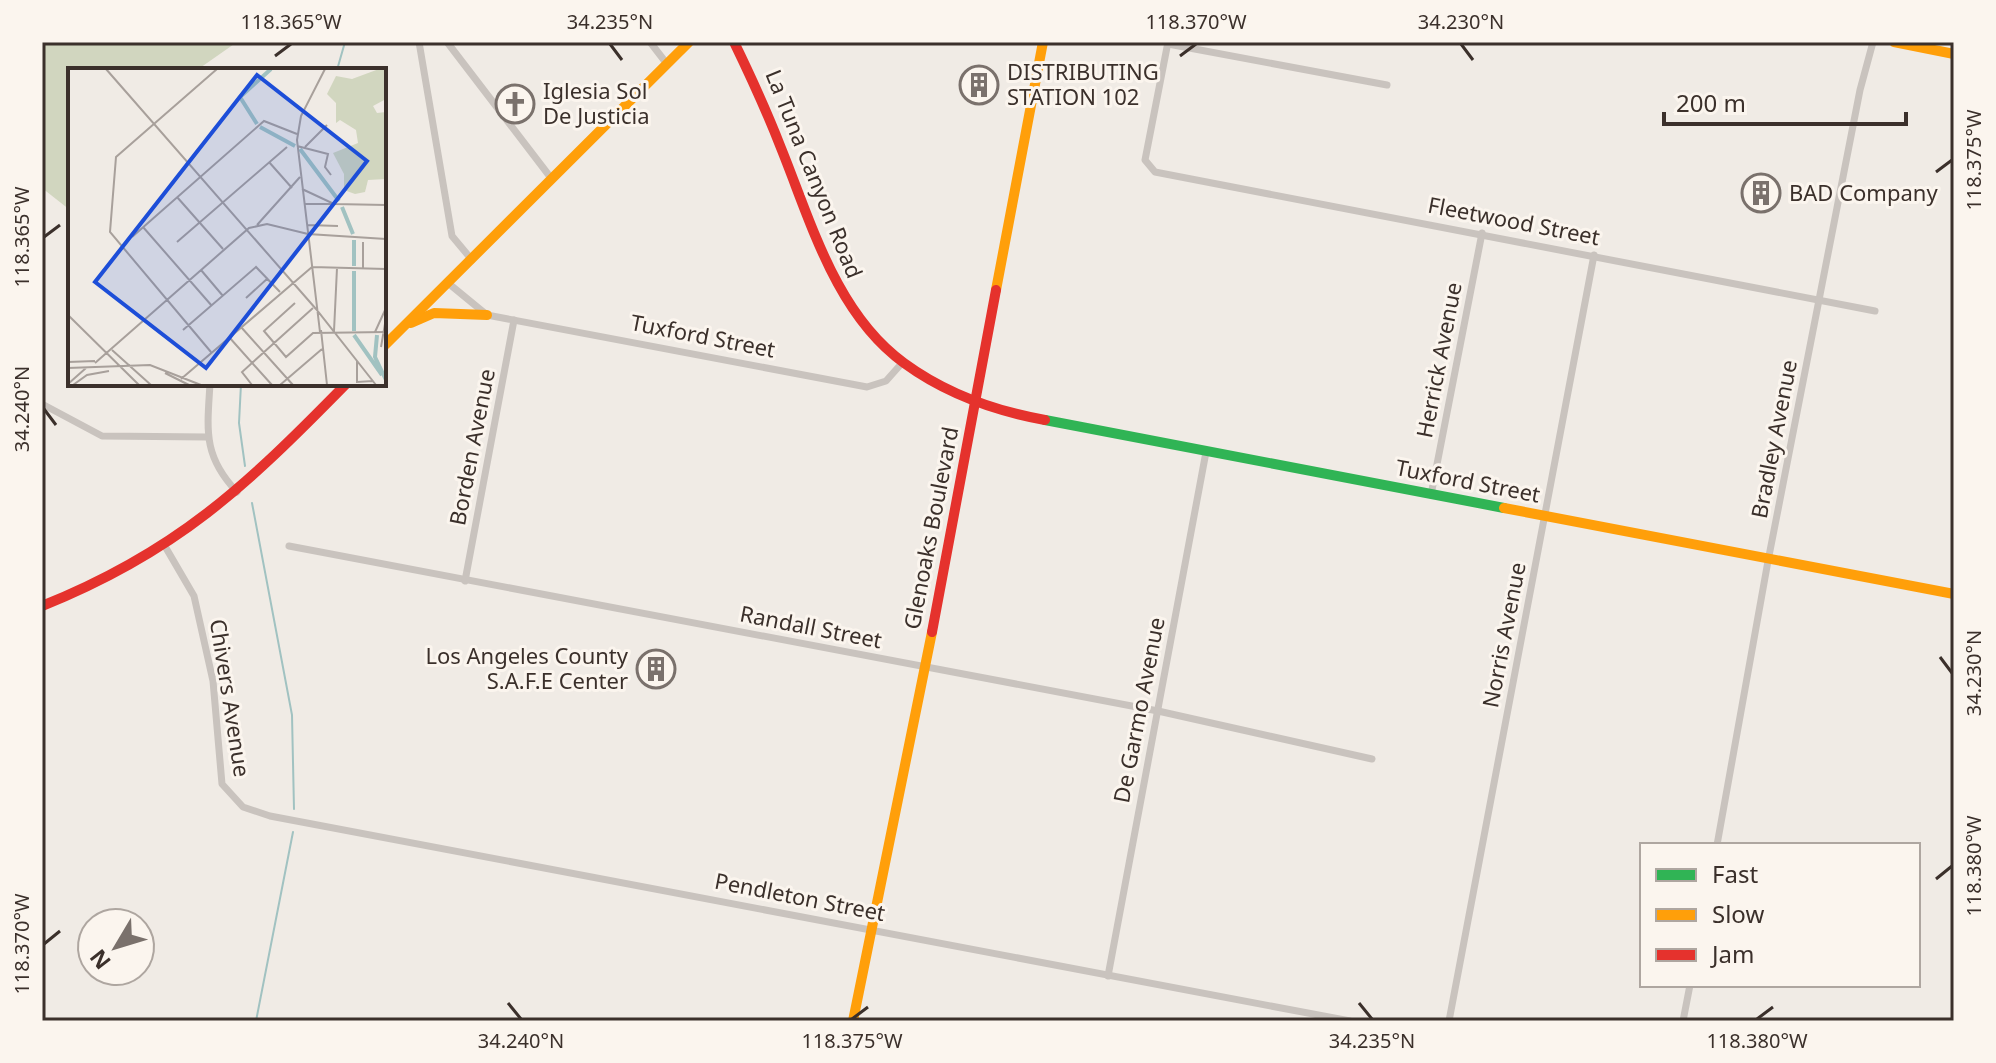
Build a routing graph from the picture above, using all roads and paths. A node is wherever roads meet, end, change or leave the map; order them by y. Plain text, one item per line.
1 (419, 42) edge
2 (447, 42) edge
3 (650, 42) edge
4 (689, 42) edge
5 (734, 42) edge
6 (1043, 42) edge
7 (1873, 42) edge
8 (1894, 42) edge
9 (1168, 43) edge
10 (1954, 54) edge
11 (667, 64) junction
12 (1387, 85) dead end
13 (551, 178) junction
14 (1482, 233) junction
15 (1594, 255) junction
16 (472, 260) junction
17 (448, 283) junction
18 (1820, 299) junction
19 (1875, 311) dead end
20 (487, 315) junction
21 (514, 320) junction
22 (394, 336) junction
23 (386, 344) edge
24 (902, 363) junction
25 (210, 386) edge
26 (344, 386) edge
27 (42, 404) edge
28 (975, 404) junction
29 (207, 437) junction
30 (1206, 452) junction
31 (238, 493) junction
32 (1431, 495) junction
33 (1545, 516) junction
34 (289, 546) dead end
35 (166, 548) junction
36 (1768, 561) junction
37 (465, 581) junction
38 (1954, 594) edge
39 (42, 606) edge
40 (925, 667) junction
41 (1158, 711) junction
42 (1372, 759) dead end
43 (243, 807) joint
44 (1717, 843) edge
45 (871, 929) junction
46 (1108, 976) junction
47 (1690, 987) edge
48 (853, 1021) edge
49 (1350, 1021) edge
50 (1449, 1021) edge
51 (1683, 1021) edge

1 - 16 street
2 - 13 street
3 - 11 street
4 - 11 main road
5 - 24 main road, La Tuna Canyon Road
6 - 28 main road, Glenoaks Boulevard
7 - 18 street, Bradley Avenue
8 - 10 main road
9 - 12 street
9 - 14 street, Fleetwood Street
11 - 13 main road
13 - 16 main road
14 - 15 street, Fleetwood Street
14 - 32 street, Herrick Avenue
15 - 18 street, Fleetwood Street
15 - 33 street, Norris Avenue
16 - 17 main road
17 - 20 street, Tuxford Street
17 - 22 main road
18 - 19 street, Fleetwood Street
18 - 36 street, Bradley Avenue
20 - 21 street, Tuxford Street
20 - 22 main road, Tuxford Street
21 - 24 street, Tuxford Street
21 - 37 street, Borden Avenue
22 - 23 main road
24 - 28 main road, La Tuna Canyon Road
25 - 29 street
26 - 31 main road
27 - 29 street
28 - 30 main road, Tuxford Street
28 - 40 main road, Glenoaks Boulevard
29 - 31 street
30 - 32 main road, Tuxford Street
30 - 41 street, De Garmo Avenue
31 - 35 main road
32 - 33 main road, Tuxford Street
33 - 36 main road, Tuxford Street
33 - 50 street, Norris Avenue
34 - 37 street, Randall Street
35 - 39 main road
35 - 43 street, Chivers Avenue
36 - 38 main road, Tuxford Street
36 - 44 street, Bradley Avenue
37 - 40 street, Randall Street
40 - 41 street, Randall Street
40 - 45 main road, Glenoaks Boulevard
41 - 42 street, Randall Street
41 - 46 street, De Garmo Avenue
43 - 45 street, Pendleton Street
45 - 46 street, Pendleton Street
45 - 48 main road, Glenoaks Boulevard
46 - 49 street, Pendleton Street
47 - 51 street

